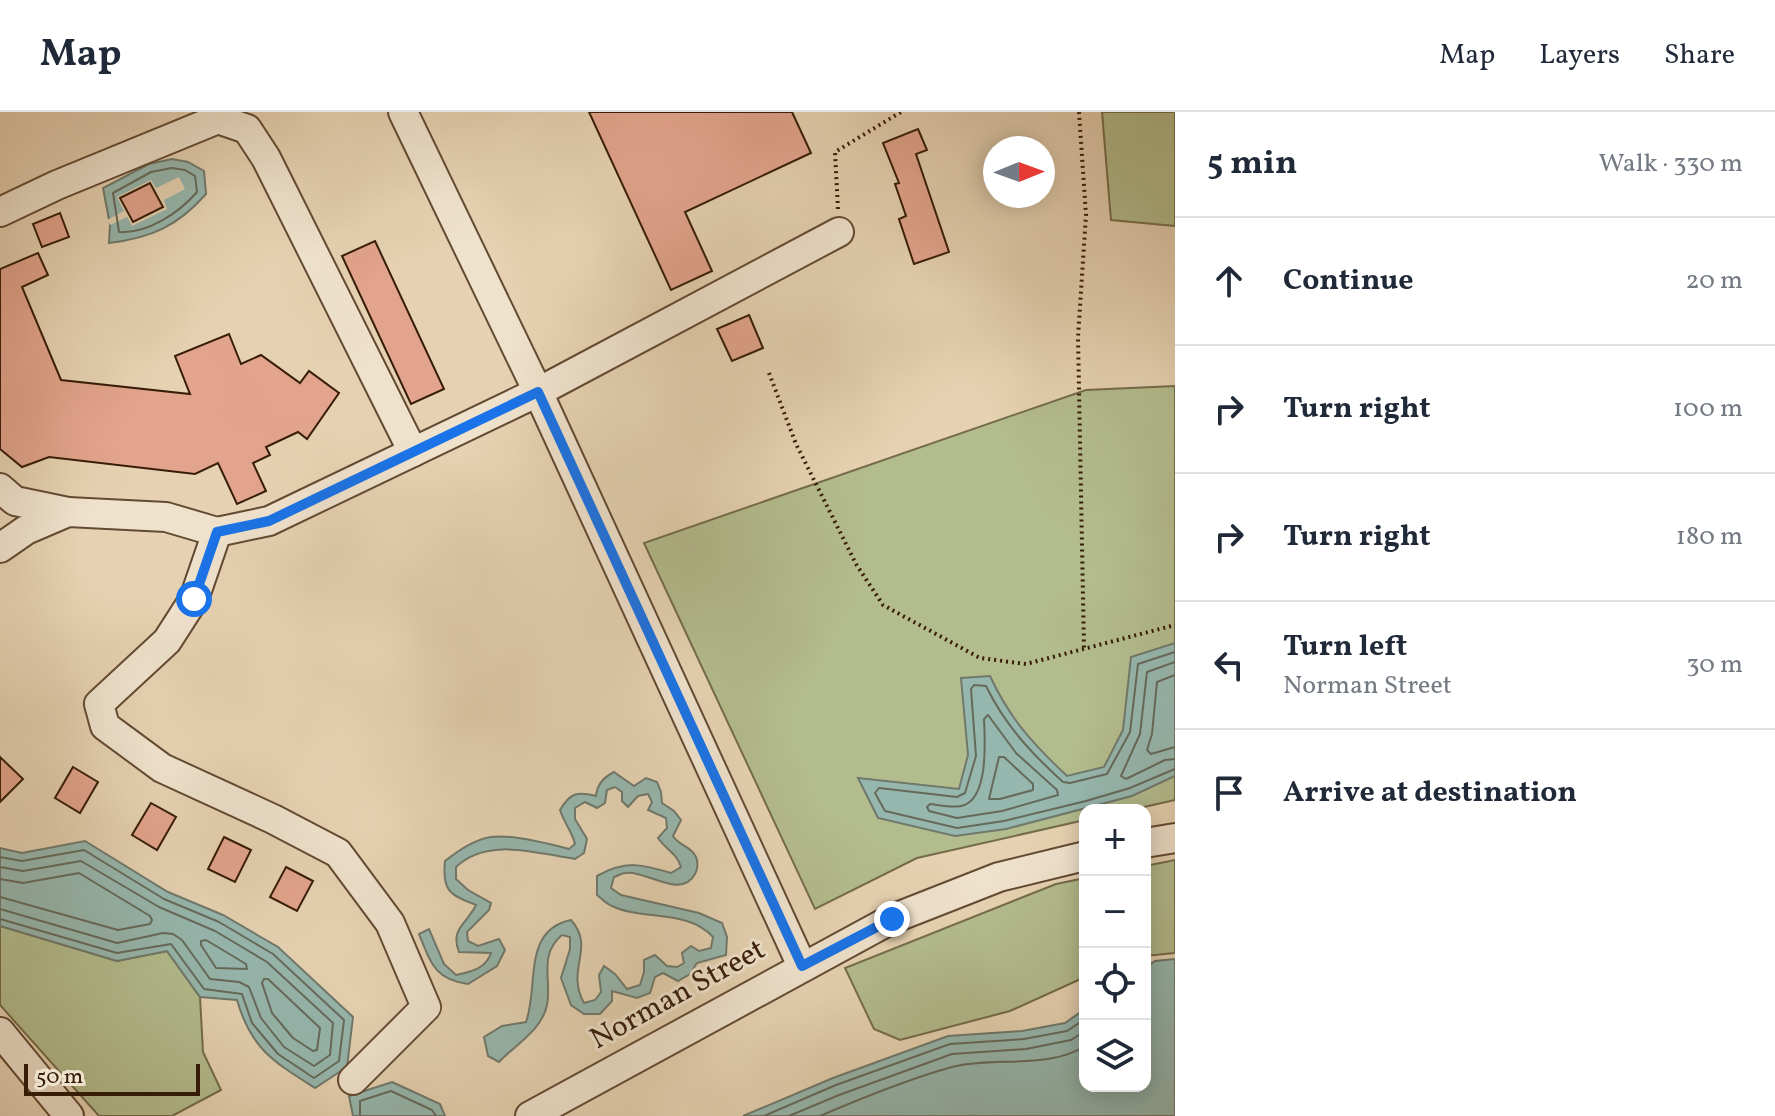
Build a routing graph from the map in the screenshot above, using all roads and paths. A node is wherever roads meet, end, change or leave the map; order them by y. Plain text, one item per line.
1 (403, 112) edge
2 (901, 112) edge
3 (1077, 112) edge
4 (243, 120) edge
5 (0, 212) edge
6 (839, 232) joint
7 (769, 373) dead end
8 (538, 392) junction
9 (413, 452) junction
10 (0, 488) edge
11 (68, 512) junction
12 (217, 532) junction
13 (0, 548) edge
14 (1175, 625) edge
15 (1084, 648) junction
16 (1175, 838) edge
17 (1151, 842) edge
18 (1079, 857) edge
19 (802, 966) junction
20 (0, 1032) edge
21 (353, 1080) dead end
22 (69, 1116) edge
23 (530, 1116) edge

1 - 8 street
2 - 6 path
3 - 15 path
4 - 5 street
4 - 9 street
6 - 8 street
7 - 15 path
8 - 9 street
8 - 19 street
9 - 12 street
10 - 11 street
11 - 12 street
11 - 13 street
12 - 21 street
14 - 15 path
16 - 17 street
18 - 19 street, Norman Street
19 - 23 street, Norman Street
20 - 22 street

